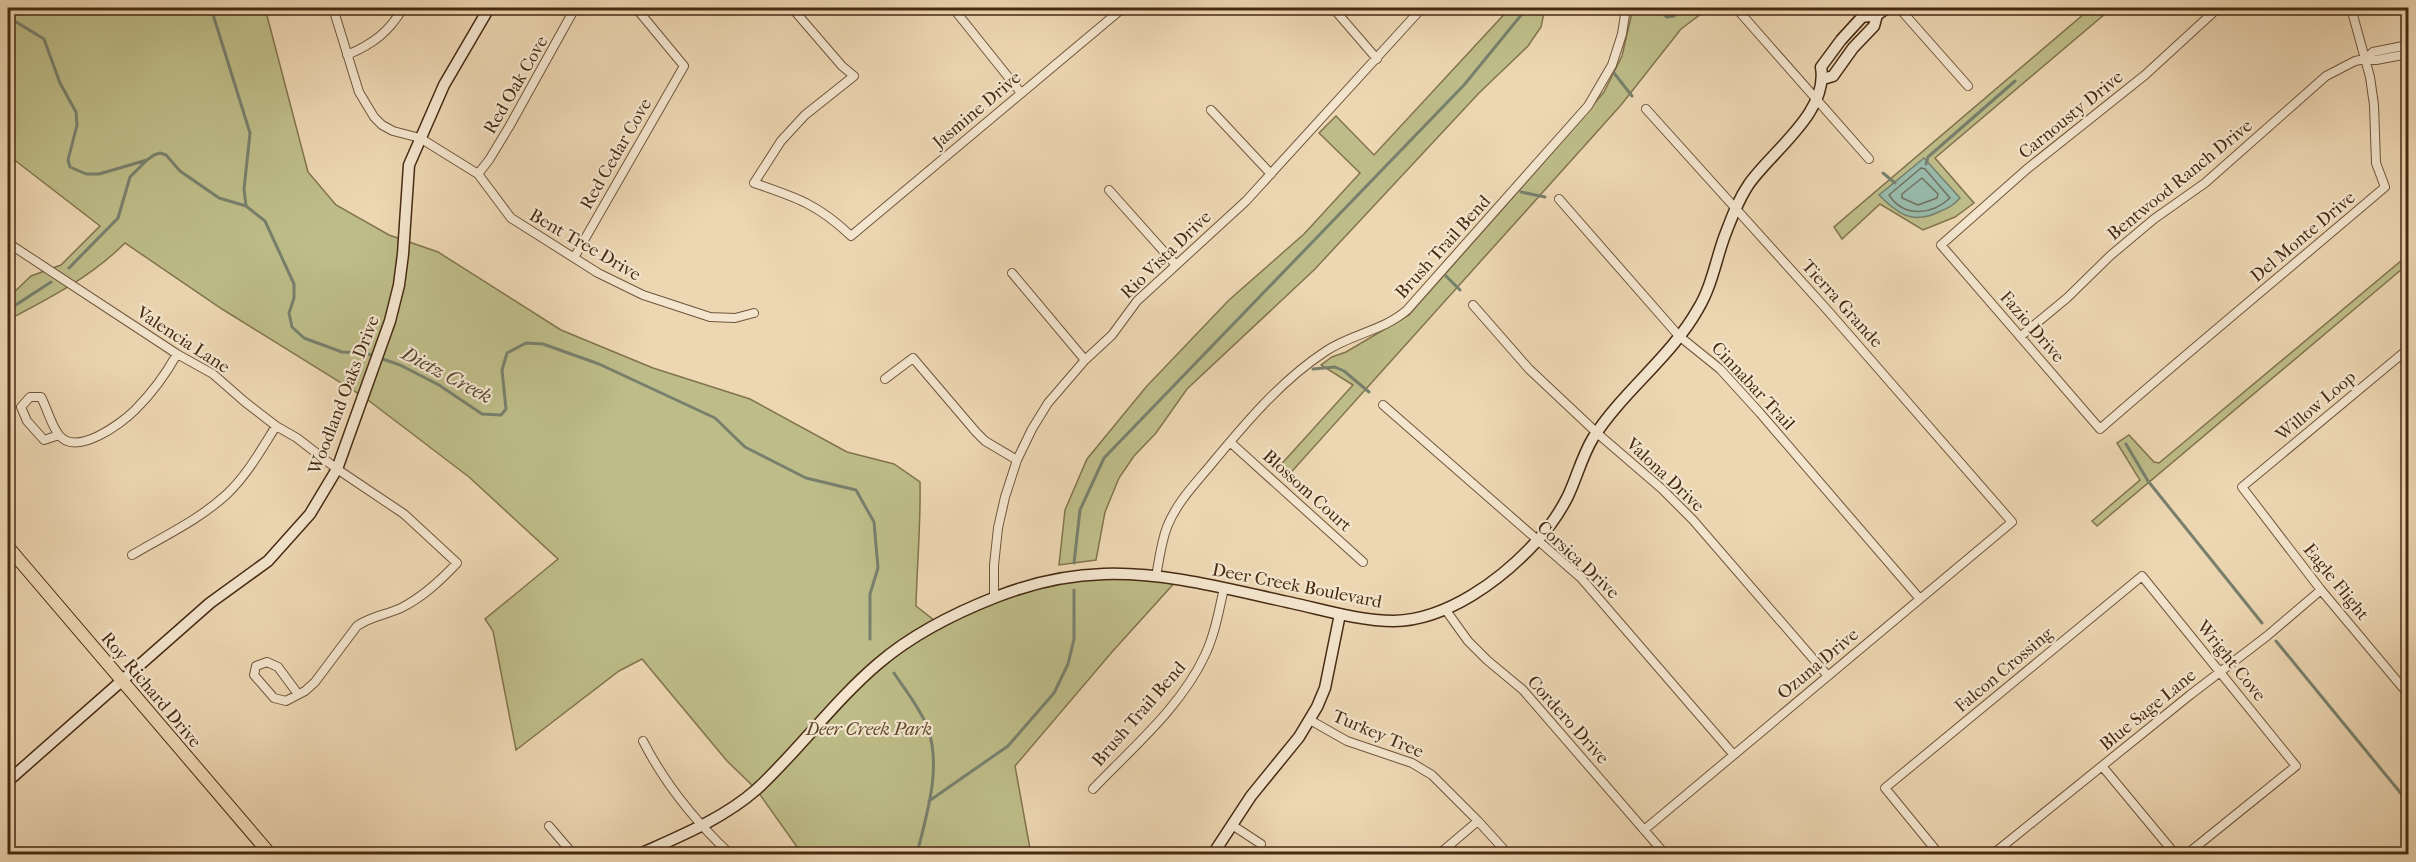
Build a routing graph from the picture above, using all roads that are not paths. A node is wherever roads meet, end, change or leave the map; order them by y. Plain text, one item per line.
1 (333, 8) edge
2 (403, 8) edge
3 (489, 8) edge
4 (576, 8) edge
5 (636, 8) edge
6 (792, 8) edge
7 (953, 8) edge
8 (1123, 8) edge
9 (1333, 8) edge
10 (1422, 8) edge
11 (1626, 8) edge
12 (1736, 8) edge
13 (1887, 8) edge
14 (1899, 8) edge
15 (2218, 8) edge
16 (2351, 8) edge
17 (2409, 45) edge
18 (2409, 54) edge
19 (347, 55) junction
20 (1377, 59) junction
21 (2365, 59) junction
22 (1968, 86) dead end
23 (1021, 93) junction
24 (1817, 98) junction
25 (1646, 109) dead end
26 (1211, 110) dead end
27 (420, 138) junction
28 (1869, 159) dead end
29 (478, 174) junction
30 (1271, 174) junction
31 (1109, 190) dead end
32 (1559, 199) dead end
33 (1735, 208) junction
34 (8, 243) edge
35 (1941, 245) joint
36 (575, 256) junction
37 (1175, 264) junction
38 (1012, 273) dead end
39 (1473, 305) dead end
40 (754, 313) dead end
41 (1679, 336) junction
42 (2021, 336) junction
43 (2409, 349) edge
44 (177, 354) junction
45 (1085, 360) junction
46 (885, 380) dead end
47 (1383, 405) dead end
48 (276, 426) junction
49 (2100, 429) joint
50 (1597, 433) junction
51 (59, 435) junction
52 (1230, 442) junction
53 (1017, 460) junction
54 (337, 469) junction
55 (2242, 487) joint
56 (2012, 522) joint
57 (1537, 541) junction
58 (8, 547) edge
59 (132, 555) dead end
60 (1363, 562) dead end
61 (2142, 576) joint
62 (1156, 577) junction
63 (1224, 588) junction
64 (2321, 590) junction
65 (994, 598) junction
66 (1920, 599) junction
67 (1445, 609) junction
68 (1340, 614) junction
69 (2220, 672) junction
70 (1828, 676) junction
71 (121, 682) junction
72 (298, 694) junction
73 (2409, 694) edge
74 (1310, 720) junction
75 (642, 741) dead end
76 (1733, 754) junction
77 (2102, 766) junction
78 (8, 782) edge
79 (1094, 789) dead end
80 (1478, 821) junction
81 (1232, 825) junction
82 (549, 826) dead end
83 (701, 827) junction
84 (1644, 830) junction
85 (1261, 844) dead end
86 (270, 855) edge
87 (573, 855) edge
88 (640, 855) edge
89 (730, 855) edge
90 (1213, 855) edge
91 (1440, 855) edge
92 (1508, 855) edge
93 (1665, 855) edge
94 (1939, 855) edge
95 (1993, 855) edge
96 (2175, 855) edge
97 (2187, 855) edge

1 - 19 street, Bent Tree Drive
2 - 19 street
3 - 27 street, Woodland Oaks Drive
4 - 29 street, Red Oak Cove
5 - 36 street, Red Cedar Cove
6 - 23 street, Jasmine Drive
7 - 23 street
8 - 23 street, Jasmine Drive
9 - 20 street
10 - 20 street, Rio Vista Drive
11 - 52 street, Brush Trail Bend
12 - 24 street
13 - 24 street, Deer Creek Boulevard
14 - 22 street
15 - 35 street, Carnousty Drive
16 - 21 street, Del Monte Drive
17 - 21 street, Bentwood Ranch Drive
18 - 21 street, Bentwood Ranch Drive
19 - 27 street, Bent Tree Drive
20 - 30 street, Rio Vista Drive
21 - 42 street, Bentwood Ranch Drive
21 - 49 street, Del Monte Drive
24 - 28 street
24 - 33 street, Deer Creek Boulevard
25 - 33 street, Tierra Grande
26 - 30 street
27 - 29 street, Bent Tree Drive
27 - 54 street, Woodland Oaks Drive
29 - 36 street, Bent Tree Drive
30 - 37 street, Rio Vista Drive
31 - 37 street
32 - 41 street, Cinnabar Trail
33 - 41 street, Deer Creek Boulevard
33 - 56 street, Tierra Grande
34 - 44 street, Valencia Lane
35 - 42 street, Fazio Drive
36 - 40 street, Bent Tree Drive
37 - 45 street, Rio Vista Drive
38 - 45 street
39 - 50 street, Valona Drive
41 - 50 street, Deer Creek Boulevard
41 - 66 street, Cinnabar Trail
42 - 49 street, Fazio Drive
43 - 55 street, Willow Loop
44 - 48 street, Valencia Lane
44 - 51 street
45 - 53 street, Rio Vista Drive
46 - 53 street
47 - 57 street, Corsica Drive
48 - 54 street, Valencia Lane
48 - 59 street
50 - 57 street, Deer Creek Boulevard
50 - 70 street, Valona Drive
51 - 51 street
52 - 60 street, Blossom Court
52 - 62 street, Brush Trail Bend
53 - 65 street, Rio Vista Drive
54 - 71 street, Woodland Oaks Drive
54 - 72 street, Valencia Lane
55 - 64 street, Eagle Flight
56 - 66 street, Ozuna Drive
57 - 67 street, Deer Creek Boulevard
57 - 76 street, Corsica Drive
58 - 71 main road, Roy Richard Drive
61 - 69 street, Wright Cove
61 - 94 street, Falcon Crossing
62 - 63 street, Deer Creek Boulevard
62 - 65 street, Deer Creek Boulevard
63 - 68 street, Deer Creek Boulevard
63 - 79 street, Brush Trail Bend
64 - 69 street, Blue Sage Lane
64 - 73 street, Eagle Flight
65 - 83 street, Deer Creek Boulevard
66 - 70 street, Ozuna Drive
67 - 68 street, Deer Creek Boulevard
67 - 84 street, Cordero Drive
68 - 74 street
69 - 77 street, Blue Sage Lane
69 - 97 street, Wright Cove
70 - 76 street, Ozuna Drive
71 - 78 street, Woodland Oaks Drive
71 - 86 main road, Roy Richard Drive
72 - 72 street
74 - 80 street, Turkey Tree
74 - 81 street
75 - 83 street
76 - 84 street, Ozuna Drive
77 - 95 street, Blue Sage Lane
77 - 96 street
80 - 91 street
80 - 92 street, Turkey Tree
81 - 85 street
81 - 90 street
82 - 87 street
83 - 88 street, Deer Creek Boulevard
83 - 89 street
84 - 93 street, Cordero Drive

